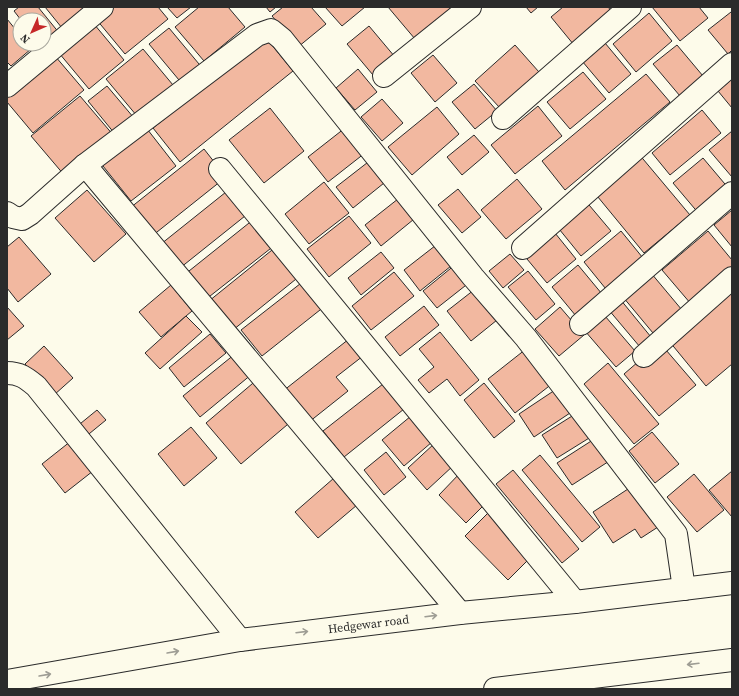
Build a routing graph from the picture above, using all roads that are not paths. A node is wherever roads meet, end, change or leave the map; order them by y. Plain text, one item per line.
1 (102, 7) edge
2 (470, 7) edge
3 (630, 7) edge
4 (732, 64) edge
5 (384, 76) dead end
6 (7, 86) edge
7 (503, 118) dead end
8 (85, 165) junction
9 (220, 169) dead end
10 (732, 193) edge
11 (7, 213) edge
12 (522, 248) dead end
13 (732, 278) edge
14 (581, 324) dead end
15 (644, 356) dead end
16 (7, 373) edge
17 (732, 583) edge
18 (684, 589) junction
19 (575, 602) junction
20 (460, 613) junction
21 (240, 640) junction
22 (732, 660) edge
23 (7, 681) edge
24 (569, 684) edge
25 (495, 689) edge

1 - 6 street
2 - 5 street
3 - 7 street
4 - 12 street
8 - 11 street
8 - 18 street
8 - 20 street
9 - 19 street
10 - 14 street
13 - 15 street
16 - 21 street
17 - 18 street, Hedgewar road
18 - 19 street, Hedgewar road
19 - 20 street, Hedgewar road
21 -> 20 street, Hedgewar road
23 -> 21 street, Hedgewar road
22 -> 24 street
24 - 25 street

